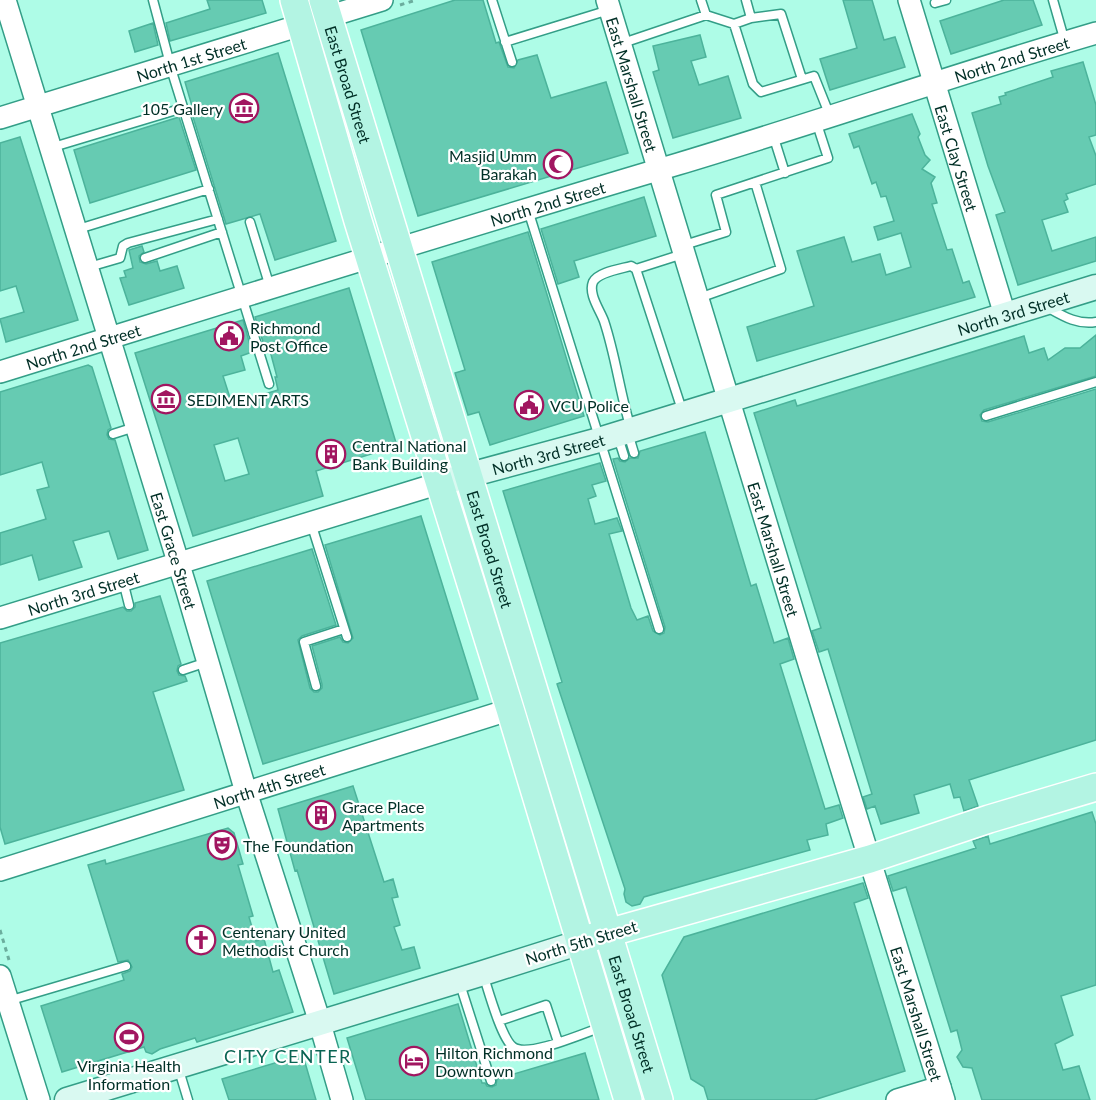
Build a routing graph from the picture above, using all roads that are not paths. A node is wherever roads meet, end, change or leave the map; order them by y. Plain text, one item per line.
1 (153, 0) edge
2 (294, 0) edge
3 (382, 0) edge
4 (492, 0) edge
5 (701, 0) edge
6 (746, 0) edge
7 (909, 0) edge
8 (946, 0) edge
9 (1053, 0) edge
10 (8, 2) edge
11 (935, 3) dead end
12 (608, 5) edge
13 (325, 9) edge
14 (706, 15) junction
15 (752, 18) junction
16 (734, 24) junction
17 (302, 26) junction
18 (1096, 33) edge
19 (506, 42) junction
20 (1065, 42) junction
21 (620, 44) junction
22 (512, 62) dead end
23 (171, 66) junction
24 (802, 79) junction
25 (934, 82) junction
26 (37, 107) junction
27 (183, 108) junction
28 (0, 118) edge
29 (823, 119) junction
30 (773, 134) junction
31 (50, 148) junction
32 (659, 169) junction
33 (785, 172) junction
34 (755, 182) junction
35 (209, 189) junction
36 (527, 209) junction
37 (218, 219) junction
38 (250, 222) dead end
39 (75, 230) junction
40 (222, 232) junction
41 (399, 248) junction
42 (682, 250) junction
43 (369, 257) junction
44 (120, 258) junction
45 (146, 258) dead end
46 (131, 260) dead end
47 (87, 268) junction
48 (636, 269) junction
49 (1096, 287) edge
50 (271, 288) junction
51 (242, 297) junction
52 (697, 299) junction
53 (1042, 304) junction
54 (1005, 315) junction
55 (1096, 322) edge
56 (109, 338) junction
57 (0, 372) edge
58 (1096, 382) edge
59 (269, 384) dead end
60 (729, 400) junction
61 (684, 414) junction
62 (986, 416) dead end
63 (136, 426) junction
64 (113, 434) dead end
65 (622, 440) junction
66 (469, 475) junction
67 (440, 483) junction
68 (311, 522) junction
69 (178, 563) junction
70 (123, 580) junction
71 (129, 605) dead end
72 (0, 618) edge
73 (659, 629) dead end
74 (207, 662) junction
75 (183, 670) dead end
76 (316, 686) dead end
77 (537, 701) junction
78 (510, 709) junction
79 (1096, 787) edge
80 (246, 792) junction
81 (870, 859) junction
82 (0, 870) edge
83 (608, 933) junction
84 (581, 942) junction
85 (126, 966) dead end
86 (483, 973) junction
87 (0, 976) edge
88 (459, 981) junction
89 (8, 1001) junction
90 (499, 1021) junction
91 (320, 1023) junction
92 (605, 1026) junction
93 (558, 1042) junction
94 (178, 1066) junction
95 (491, 1081) dead end
96 (942, 1093) edge
97 (39, 1100) edge
98 (67, 1100) edge
99 (188, 1100) edge
100 (342, 1100) edge
101 (628, 1100) edge
102 (659, 1100) edge
103 (897, 1100) edge

1 - 23 lane
2 - 17 main road, East Broad Street
3 - 13 street, North 1st Street
4 - 19 lane
5 - 14 lane
6 - 15 lane
7 - 25 street, East Clay Street
8 - 11 lane
9 - 20 lane
10 - 26 street, East Grace Street
12 - 19 lane
12 - 21 street, East Marshall Street
13 - 17 street, North 1st Street
13 - 41 main road, East Broad Street
14 - 16 lane
14 - 21 lane
15 - 16 lane
15 - 24 lane
16 - 24 lane
17 - 23 street, North 1st Street
17 - 43 main road, East Broad Street
18 - 20 street, North 2nd Street
19 - 22 lane
20 - 25 street, North 2nd Street
21 - 32 street, East Marshall Street
23 - 26 street, North 1st Street
23 - 27 lane
24 - 29 lane
25 - 29 street, North 2nd Street
25 - 54 street, East Clay Street
26 - 28 street, North 1st Street
26 - 31 street, East Grace Street
27 - 31 lane
27 - 35 lane
29 - 30 street, North 2nd Street
29 - 33 lane
30 - 32 street, North 2nd Street
30 - 33 lane
31 - 39 street, East Grace Street
32 - 36 street, North 2nd Street
32 - 42 street, East Marshall Street
33 - 34 lane
34 - 42 lane
34 - 52 lane
35 - 37 lane
35 - 39 lane
36 - 41 street, North 2nd Street
36 - 65 lane
37 - 40 lane
37 - 44 lane
38 - 50 lane
39 - 47 street, East Grace Street
40 - 45 lane
40 - 51 lane
41 - 43 street, North 2nd Street
41 - 66 main road, East Broad Street
42 - 48 lane
42 - 52 street, East Marshall Street
43 - 50 street, North 2nd Street
43 - 67 main road, East Broad Street
44 - 46 lane
44 - 47 lane
47 - 56 street, East Grace Street
48 - 61 lane
48 - 65 lane
49 - 53 main road, North 3rd Street
50 - 51 street, North 2nd Street
51 - 56 street, North 2nd Street
51 - 59 lane
52 - 60 street, East Marshall Street
53 - 54 main road, North 3rd Street
53 - 55 lane
54 - 60 main road, North 3rd Street
56 - 57 street, North 2nd Street
56 - 63 street, East Grace Street
58 - 62 lane
60 - 61 main road, North 3rd Street
60 - 81 street, East Marshall Street
61 - 65 main road, North 3rd Street
63 - 64 lane
63 - 69 street, East Grace Street
65 - 66 main road, North 3rd Street
65 - 73 lane
66 - 67 main road, North 3rd Street
66 - 77 main road, East Broad Street
67 - 68 street, North 3rd Street
67 - 78 main road, East Broad Street
68 - 69 street, North 3rd Street
68 - 76 lane
69 - 70 street, North 3rd Street
69 - 74 street, East Grace Street
70 - 71 lane
70 - 72 street, North 3rd Street
74 - 75 lane
74 - 80 street, East Grace Street
77 - 78 street, North 4th Street
77 - 83 main road, East Broad Street
78 - 80 street, North 4th Street
78 - 84 main road, East Broad Street
79 - 81 main road, North 5th Street
80 - 82 street, North 4th Street
80 - 91 street, East Grace Street
81 - 83 main road, North 5th Street
81 - 96 street, East Marshall Street
83 - 84 main road, North 5th Street
83 - 102 main road, East Broad Street
84 - 86 main road, North 5th Street
84 - 92 main road, East Broad Street
85 - 89 lane
86 - 88 main road, North 5th Street
86 - 90 lane
87 - 89 street
88 - 91 main road, North 5th Street
88 - 95 lane
89 - 97 street
90 - 93 lane
90 - 93 lane
91 - 94 main road, North 5th Street
91 - 100 street, East Grace Street
92 - 93 lane
92 - 101 main road, East Broad Street
94 - 98 main road, North 5th Street
94 - 99 lane
96 - 103 street

